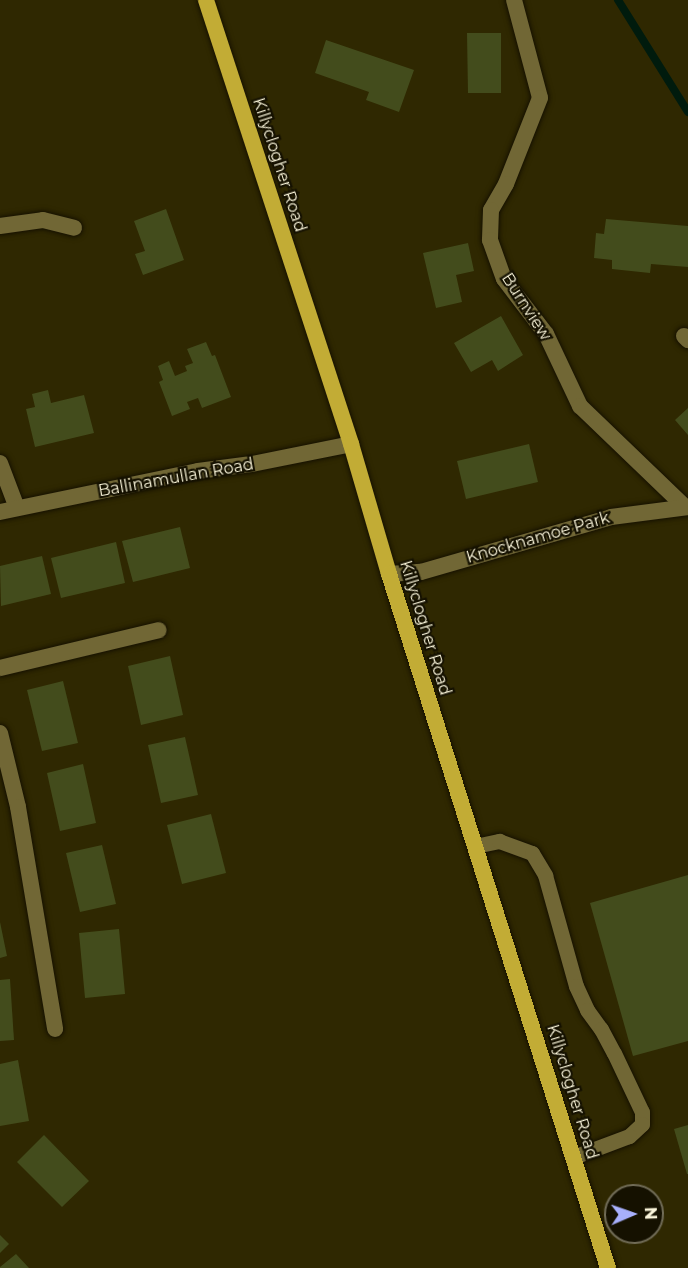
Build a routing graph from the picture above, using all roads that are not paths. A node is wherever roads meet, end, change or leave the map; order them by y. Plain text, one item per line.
1 (206, 0) edge
2 (514, 0) edge
3 (0, 226) edge
4 (74, 228) dead end
5 (351, 444) junction
6 (0, 463) edge
7 (686, 507) edge
8 (17, 508) junction
9 (0, 512) edge
10 (388, 574) junction
11 (159, 630) dead end
12 (0, 668) edge
13 (0, 733) edge
14 (475, 846) junction
15 (55, 1029) dead end
16 (573, 1157) junction
17 (608, 1268) edge

1 - 5 highway, Killyclogher Road
2 - 7 street, Burnview
3 - 4 street
5 - 8 street, Ballinamullan Road
5 - 10 highway, Killyclogher Road
6 - 8 street
7 - 10 street, Knocknamoe Park
8 - 9 street, Ballinamullan Road
10 - 14 highway, Killyclogher Road
11 - 12 street
13 - 15 street
14 - 16 highway, Killyclogher Road
14 - 16 lane
16 - 17 highway, Killyclogher Road

